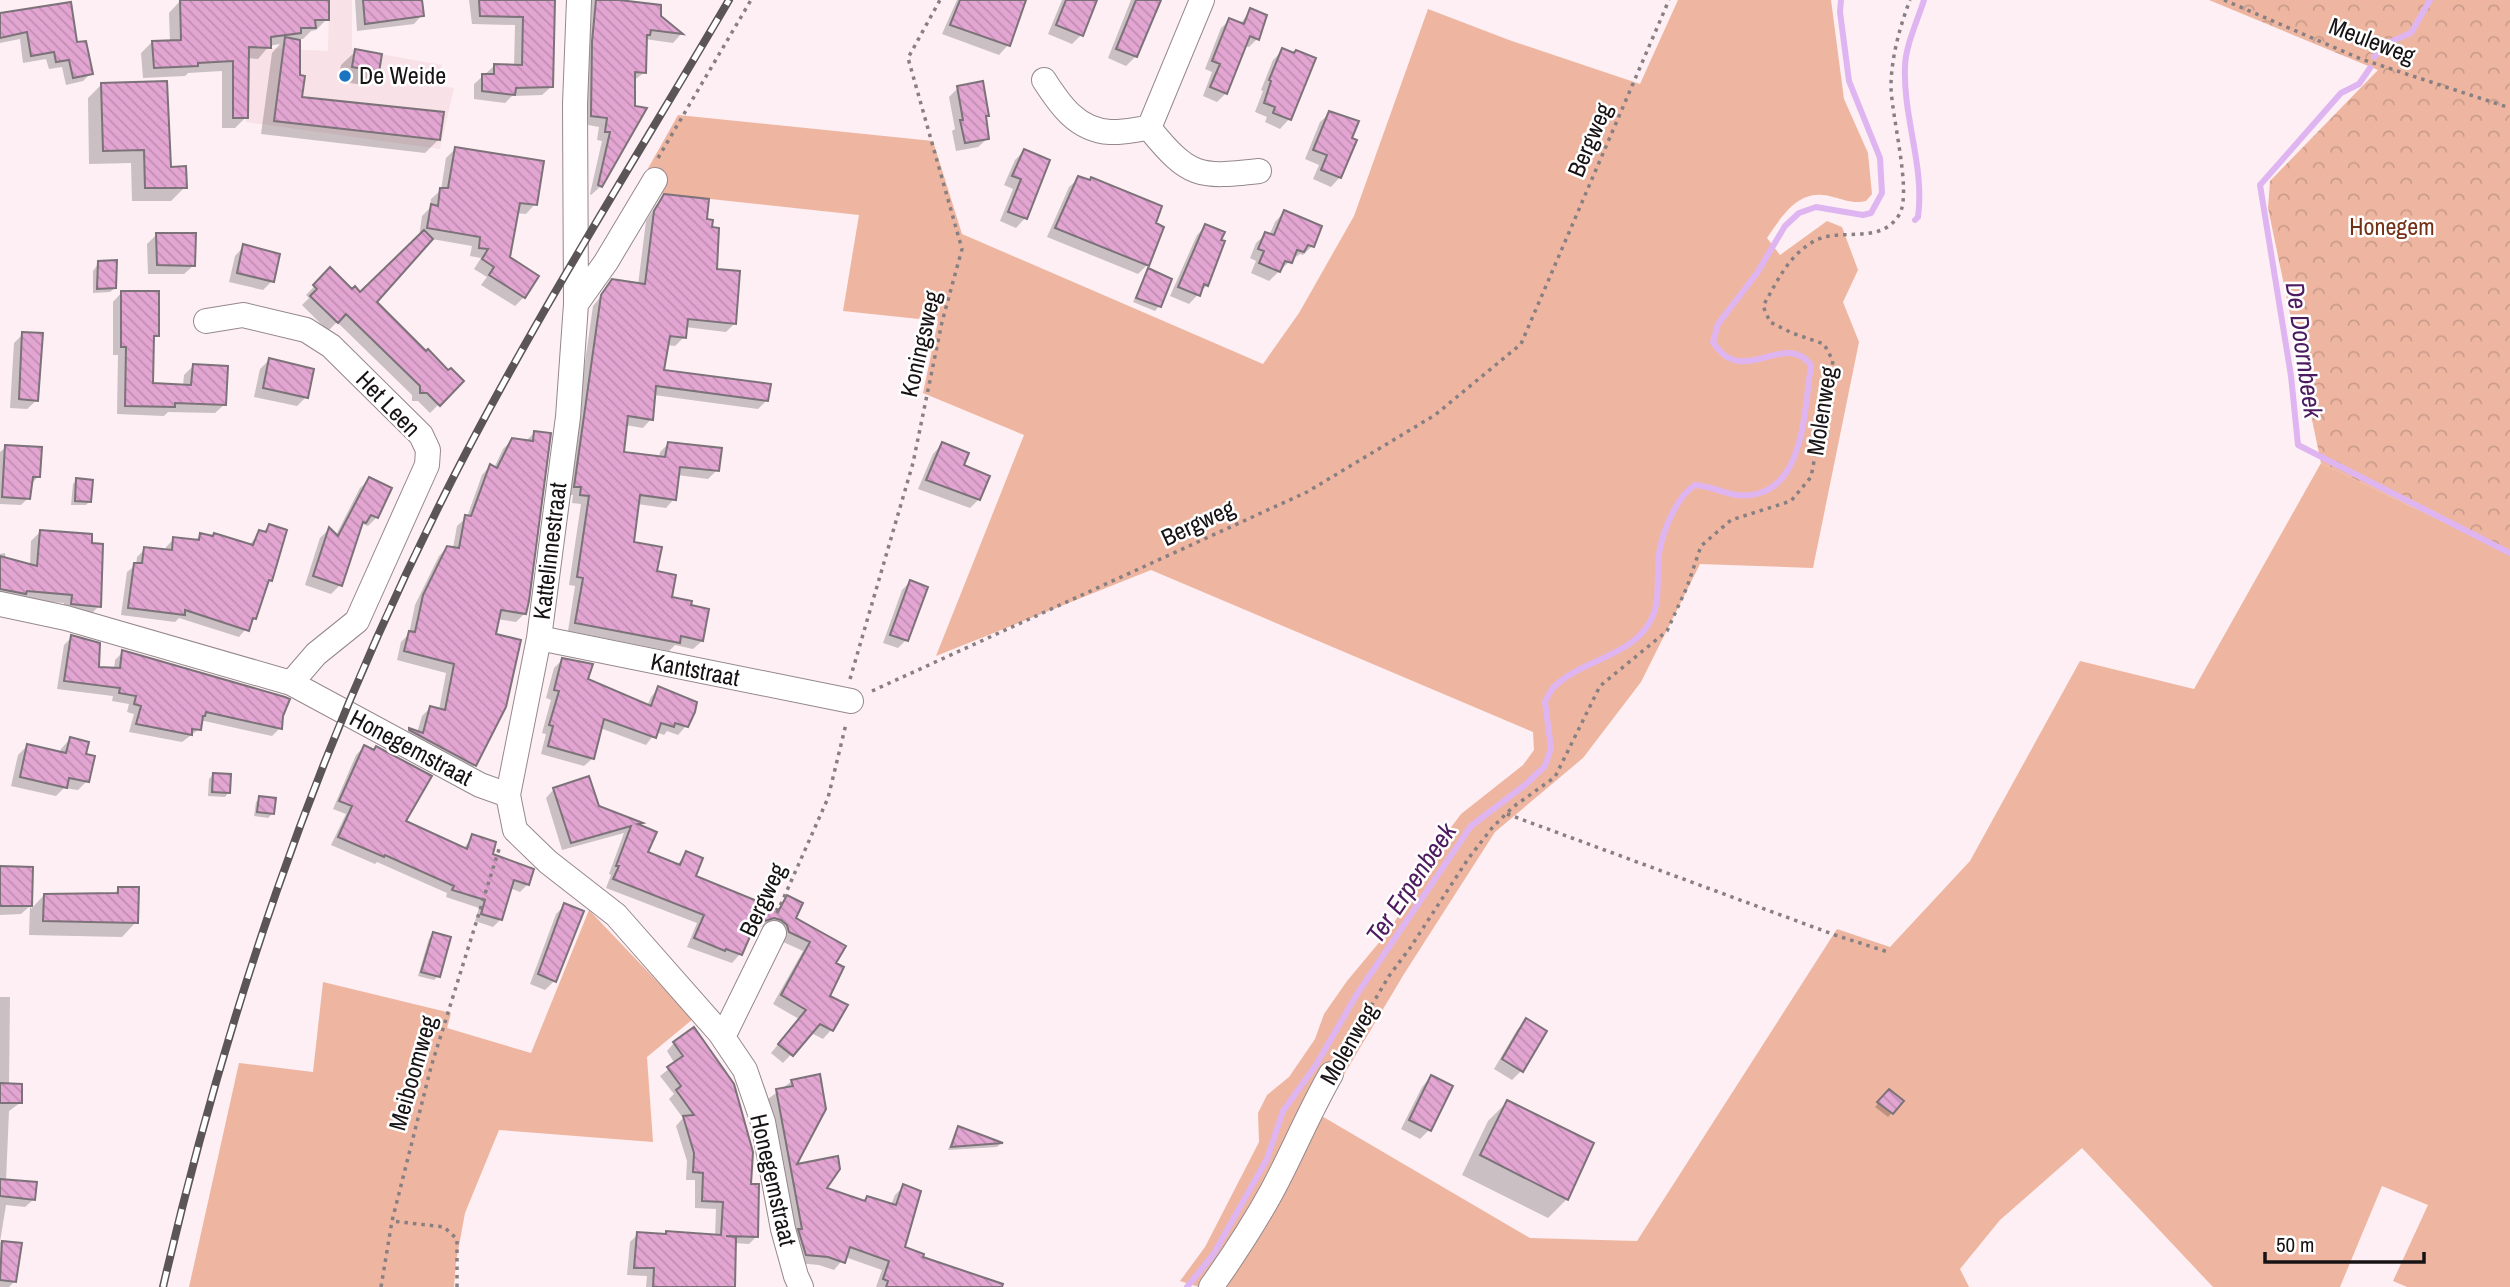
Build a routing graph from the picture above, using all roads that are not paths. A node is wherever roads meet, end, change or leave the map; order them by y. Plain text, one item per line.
1 (579, 0) edge
2 (1202, 0) edge
3 (1044, 80) dead end
4 (1149, 128) junction
5 (1259, 171) dead end
6 (655, 180) road end
7 (576, 304) junction
8 (206, 321) dead end
9 (0, 604) edge
10 (539, 638) junction
11 (291, 683) junction
12 (851, 701) road end
13 (508, 795) junction
14 (773, 928) road end
15 (723, 1037) junction
16 (1331, 1074) road end
17 (801, 1287) edge
18 (1211, 1287) edge

1 - 7 street, Kattelinnestraat
2 - 4 street
3 - 4 street
4 - 5 street
6 - 7 street
7 - 10 street, Kattelinnestraat
8 - 11 street, Het Leen
9 - 11 street, Honegemstraat
10 - 12 street, Kantstraat
10 - 13 street, Kattelinnestraat
11 - 13 street, Honegemstraat
13 - 15 street, Honegemstraat
14 - 15 street
15 - 17 street, Honegemstraat
16 - 18 street, Molenweg

